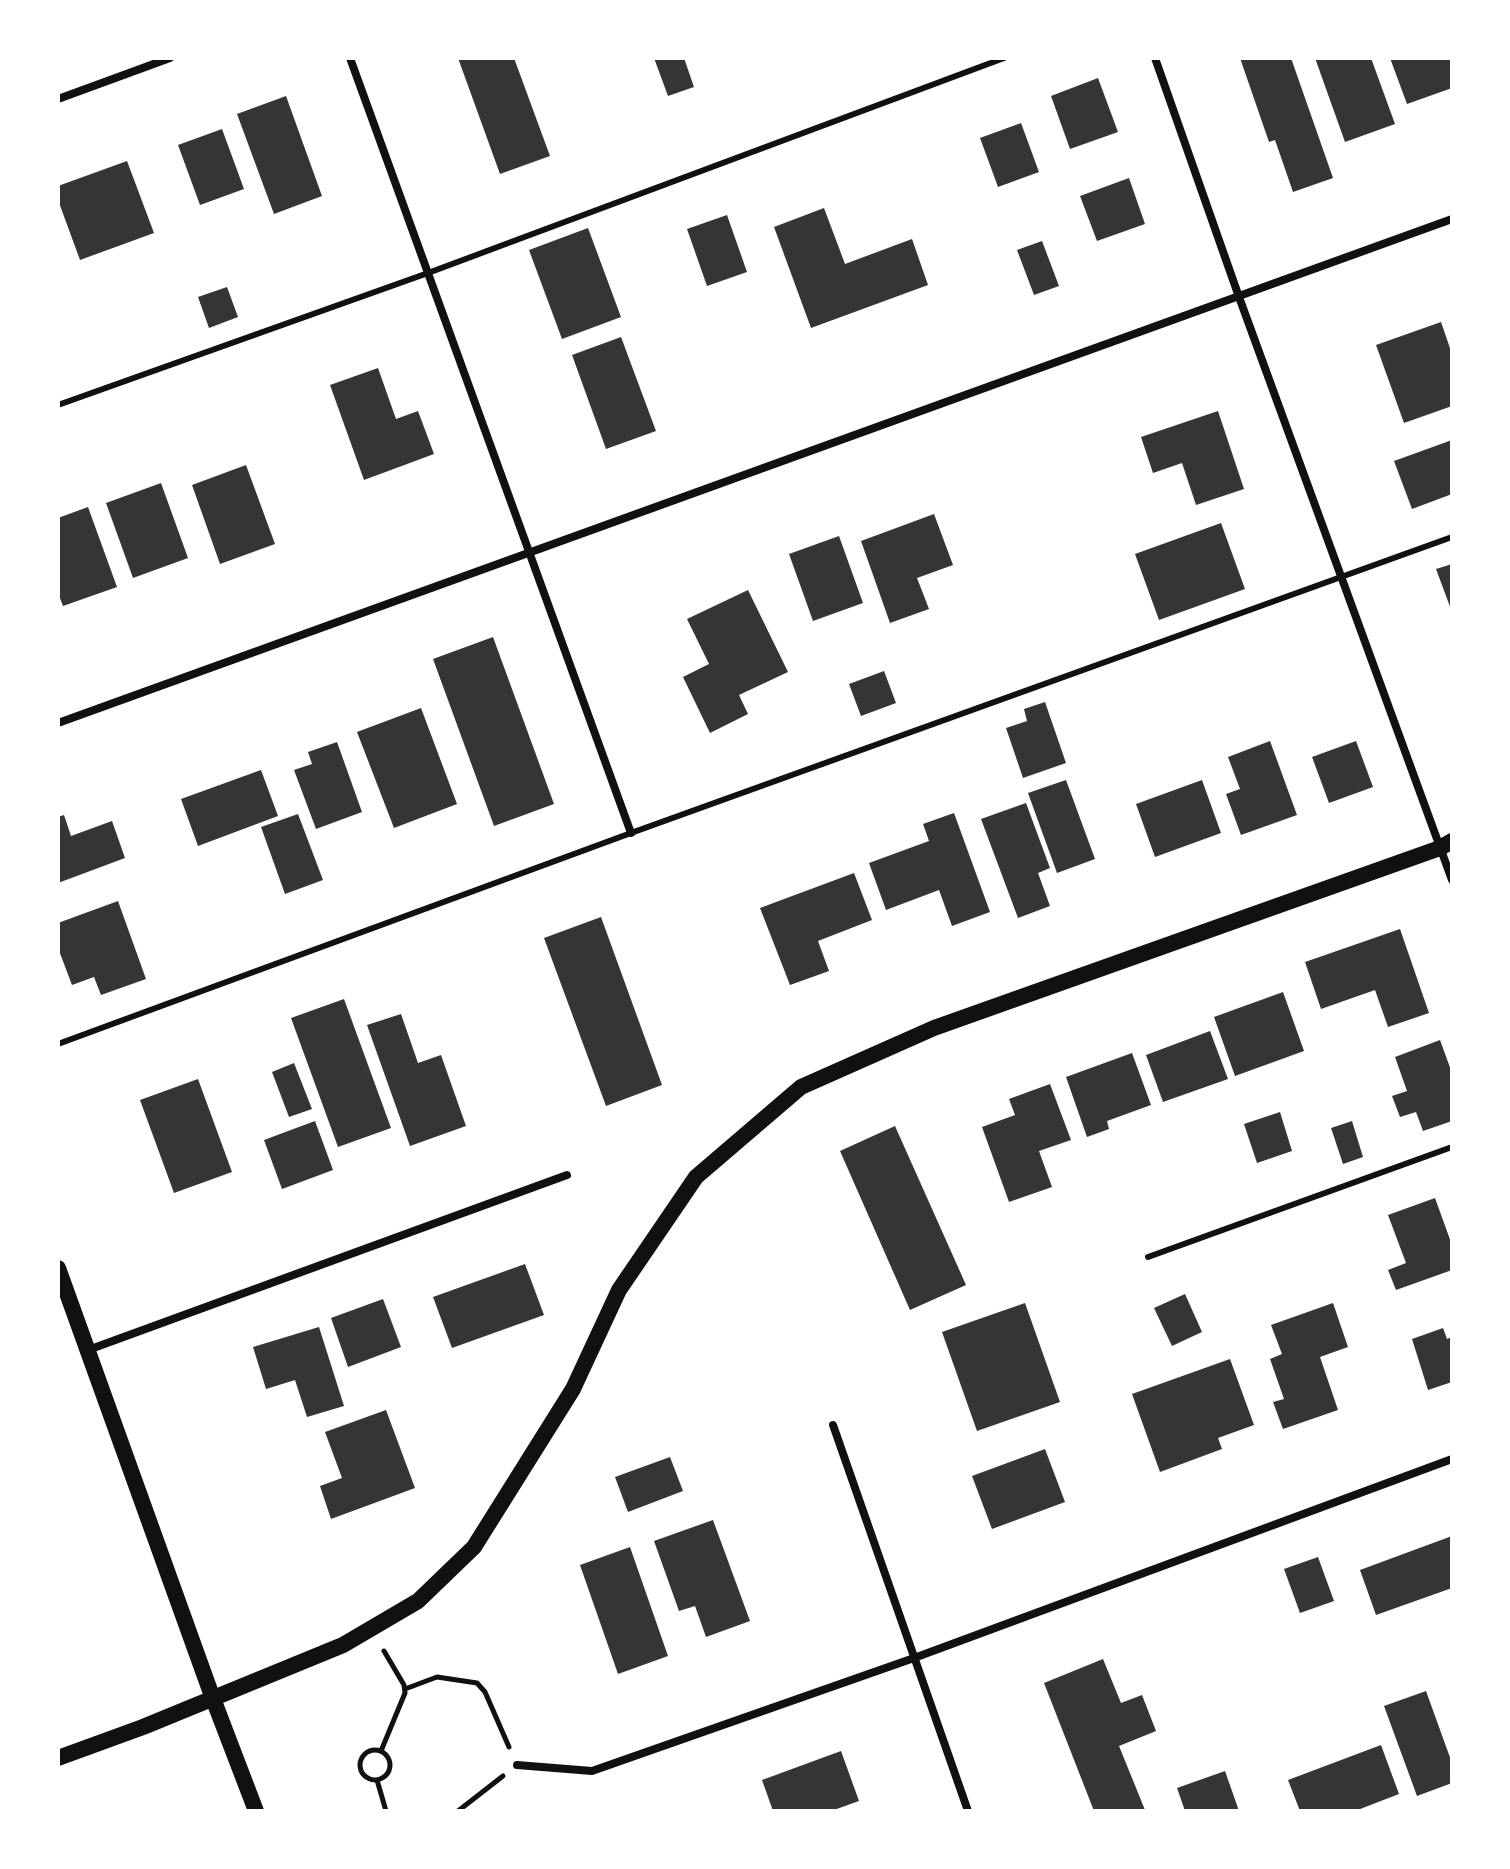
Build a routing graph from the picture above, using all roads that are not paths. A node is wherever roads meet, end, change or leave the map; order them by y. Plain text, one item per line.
1 (170, 58) edge
2 (350, 58) edge
3 (1004, 58) edge
4 (1155, 58) edge
5 (58, 99) edge
6 (1452, 219) edge
7 (428, 273) junction
8 (1239, 297) junction
9 (58, 405) edge
10 (1452, 537) edge
11 (531, 554) junction
12 (1343, 577) junction
13 (58, 723) edge
14 (631, 833) junction
15 (1448, 846) edge
16 (1452, 880) edge
17 (58, 1044) edge
18 (1452, 1147) edge
19 (567, 1175) dead end
20 (1148, 1257) dead end
21 (58, 1268) edge
22 (88, 1350) junction
23 (833, 1425) dead end
24 (1452, 1459) edge
25 (914, 1658) junction
26 (212, 1696) junction
27 (58, 1758) edge
28 (517, 1765) road end
29 (256, 1811) edge
30 (968, 1811) edge

1 - 5 street
2 - 7 street
3 - 7 lane
4 - 8 street
6 - 8 street
7 - 9 lane
7 - 11 street
8 - 11 street
8 - 12 street
10 - 12 lane
11 - 13 street
11 - 14 street
12 - 14 lane
12 - 15 street
14 - 17 lane
15 - 16 street
15 - 26 main road
18 - 20 lane
19 - 22 street
21 - 22 main road
22 - 26 main road
23 - 25 street
24 - 25 street
25 - 28 street
25 - 30 street
26 - 27 main road
26 - 29 main road

